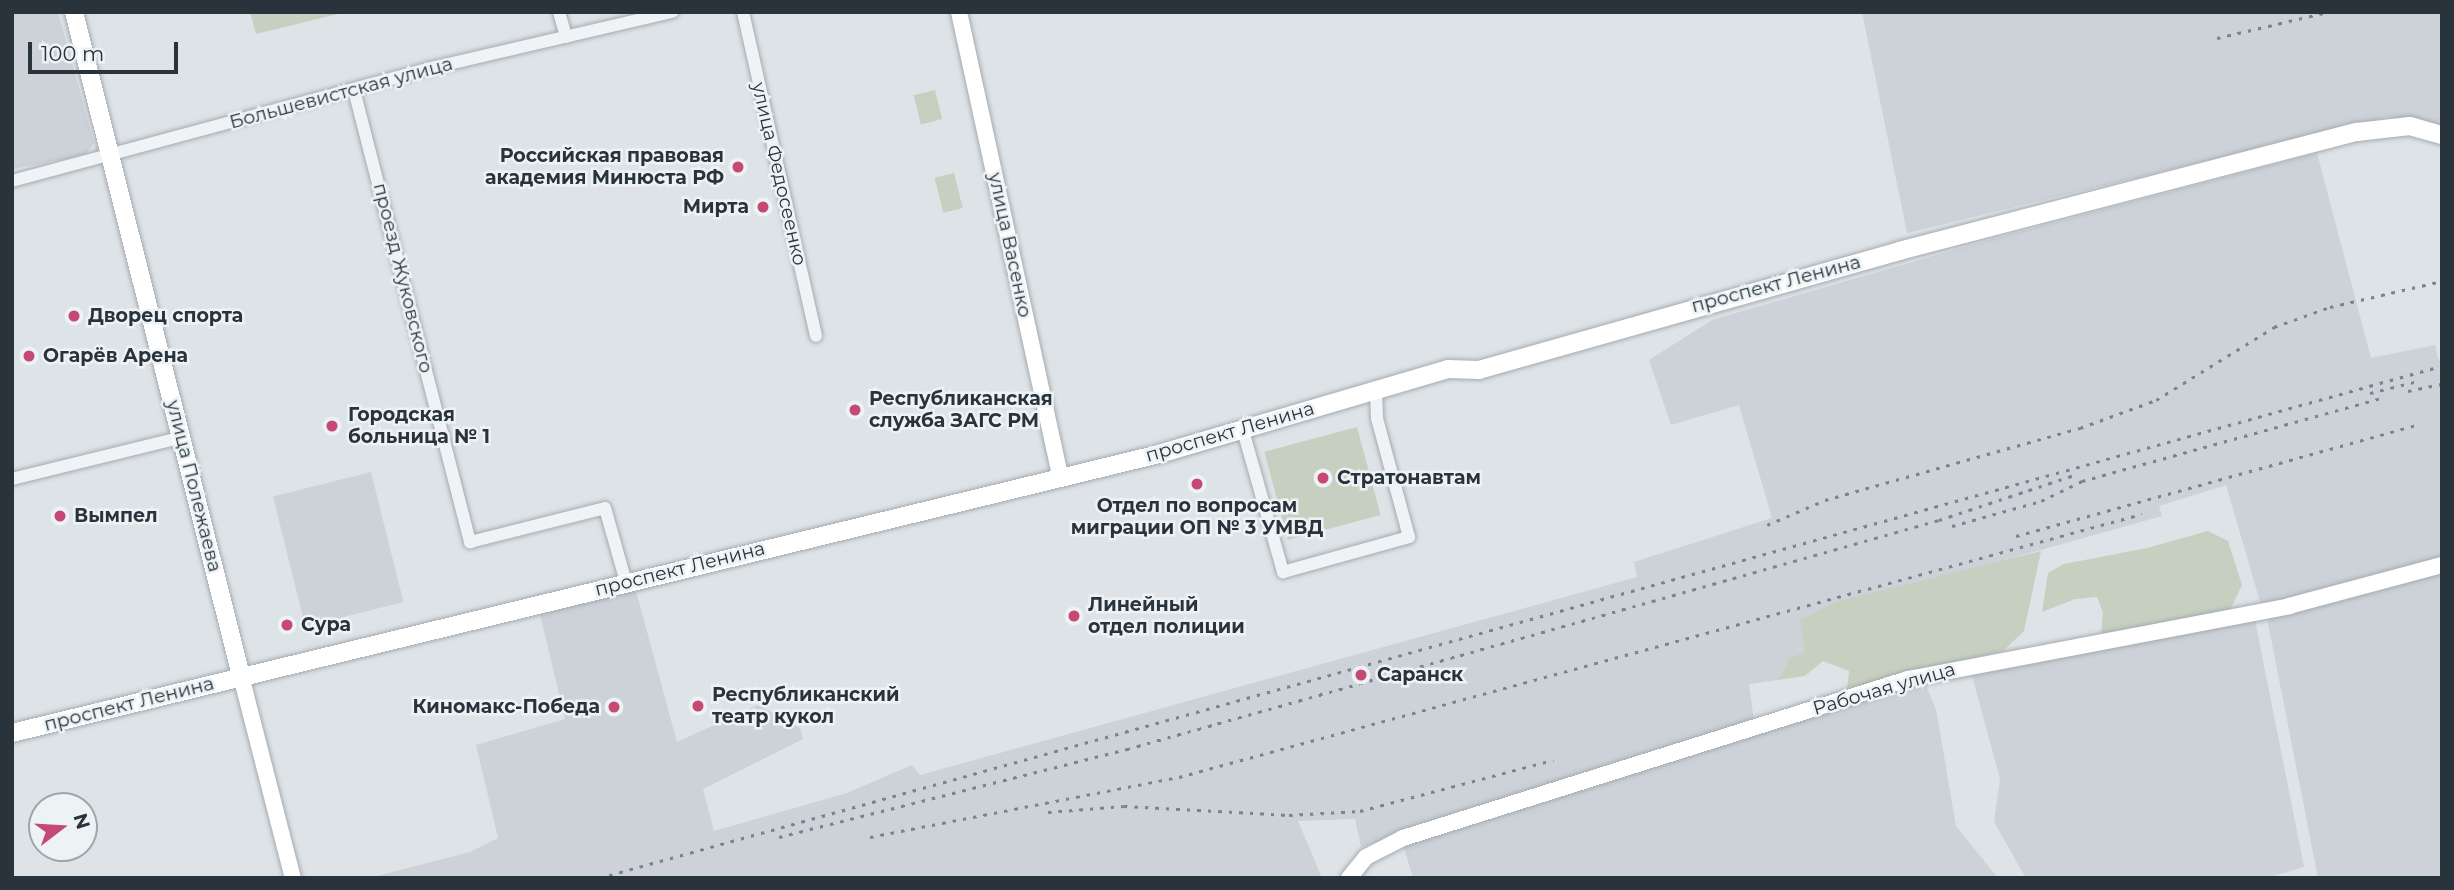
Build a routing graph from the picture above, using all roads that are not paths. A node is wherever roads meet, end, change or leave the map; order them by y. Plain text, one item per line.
1 (74, 12) edge
2 (559, 12) edge
3 (672, 12) edge
4 (743, 12) edge
5 (959, 12) edge
6 (566, 37) junction
7 (354, 90) junction
8 (2442, 135) edge
9 (110, 155) junction
10 (12, 181) edge
11 (816, 337) dead end
12 (1376, 389) junction
13 (1242, 427) junction
14 (183, 438) junction
15 (1061, 478) junction
16 (12, 479) edge
17 (2442, 565) edge
18 (626, 582) junction
19 (241, 676) junction
20 (12, 733) edge
21 (293, 878) edge
22 (1349, 878) edge

1 - 9 main road, улица Полежаева
2 - 6 street
3 - 6 street, Большевистская улица
4 - 11 street, улица Федосеенко
5 - 15 street, улица Васенко
6 - 7 street, Большевистская улица
7 - 9 street, Большевистская улица
7 - 18 street, проезд Жуковского
8 - 12 main road, проспект Ленина
9 - 10 street, Большевистская улица
9 - 14 main road, улица Полежаева
12 - 13 main road, проспект Ленина
12 - 13 street
13 - 15 main road, проспект Ленина
14 - 16 street
14 - 19 main road, улица Полежаева
15 - 18 main road, проспект Ленина
17 - 22 street, Рабочая улица
18 - 19 main road, проспект Ленина
19 - 20 main road, проспект Ленина
19 - 21 street, улица Полежаева

